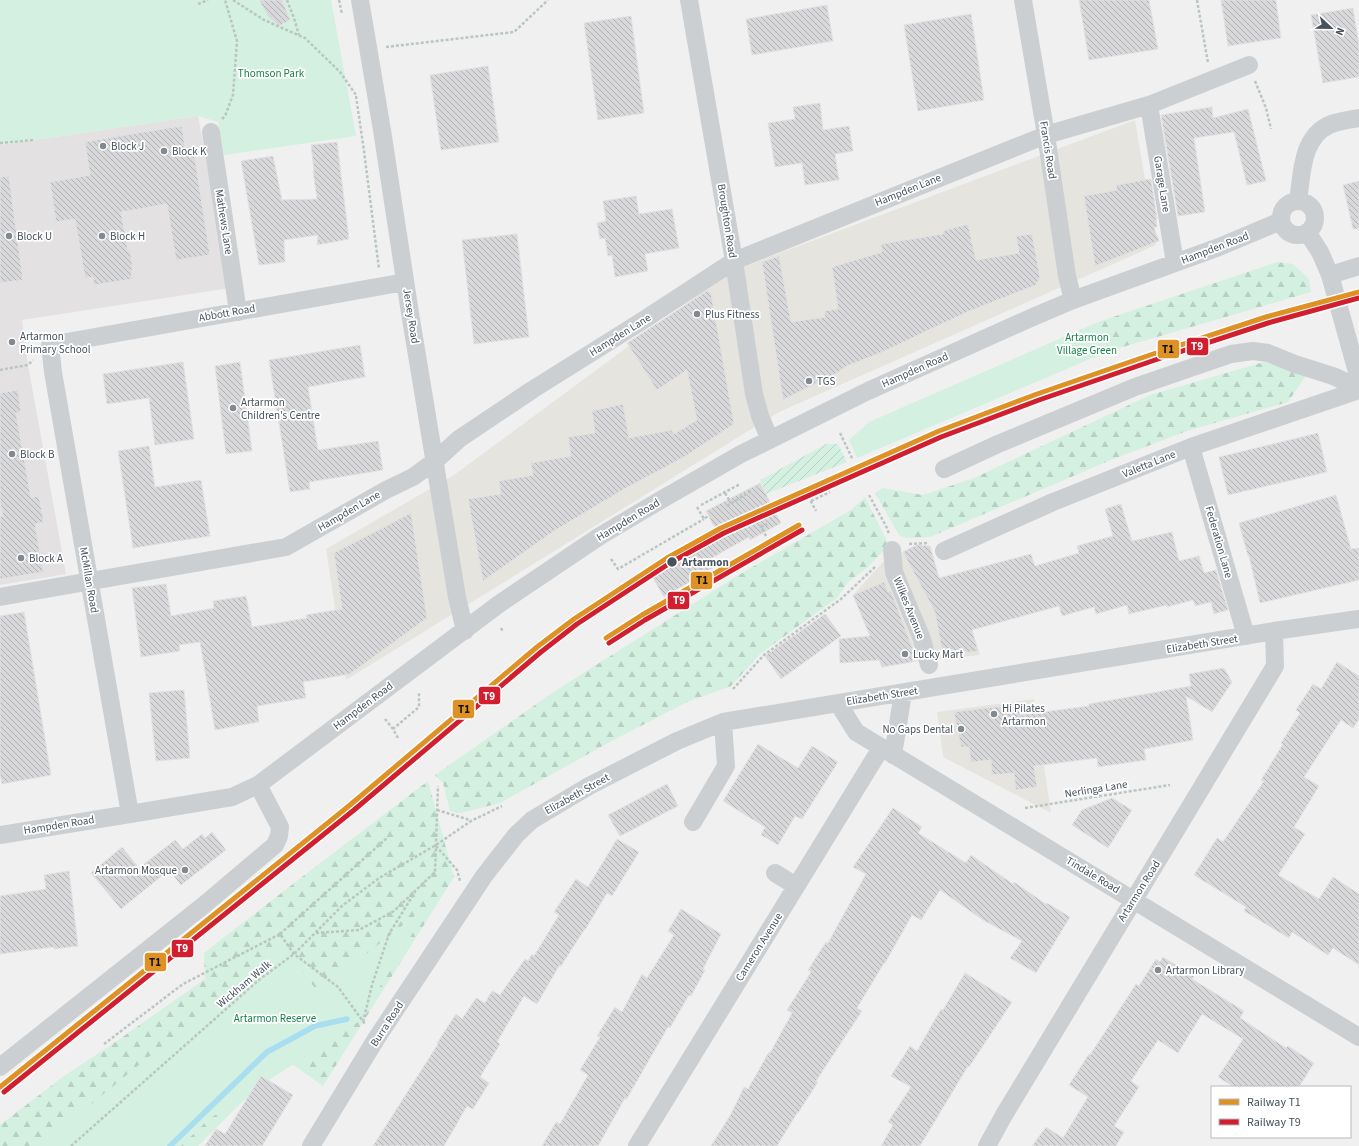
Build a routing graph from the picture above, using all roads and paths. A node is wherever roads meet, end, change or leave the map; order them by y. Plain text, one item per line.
1 (208, 0) edge
2 (226, 0) edge
3 (233, 0) edge
4 (287, 0) edge
5 (339, 0) edge
6 (360, 0) edge
7 (548, 0) edge
8 (689, 0) edge
9 (1023, 0) edge
10 (1198, 0) edge
11 (198, 4) dead end
12 (342, 15) dead end
13 (299, 36) junction
14 (368, 50) junction
15 (1249, 66) joint
16 (1211, 80) junction
17 (355, 88) dead end
18 (356, 95) junction
19 (1149, 105) junction
20 (1359, 118) edge
21 (1271, 129) dead end
22 (211, 132) joint
23 (1046, 135) junction
24 (34, 140) dead end
25 (0, 143) edge
26 (1298, 201) junction
27 (1281, 221) junction
28 (1308, 232) junction
29 (734, 260) junction
30 (1174, 263) junction
31 (1359, 266) edge
32 (379, 274) dead end
33 (1330, 275) junction
34 (405, 282) junction
35 (1073, 300) junction
36 (238, 312) junction
37 (50, 345) junction
38 (0, 370) edge
39 (1359, 379) edge
40 (1359, 389) edge
41 (840, 433) dead end
42 (770, 440) junction
43 (1191, 447) junction
44 (853, 460) dead end
45 (435, 461) junction
46 (944, 469) dead end
47 (740, 484) dead end
48 (751, 491) dead end
49 (725, 492) junction
50 (806, 492) dead end
51 (830, 492) dead end
52 (869, 495) dead end
53 (811, 501) junction
54 (731, 503) junction
55 (701, 505) dead end
56 (727, 506) dead end
57 (697, 507) dead end
58 (816, 511) dead end
59 (708, 516) dead end
60 (755, 516) dead end
61 (704, 519) junction
62 (767, 524) dead end
63 (761, 527) junction
64 (767, 538) dead end
65 (892, 550) joint
66 (944, 552) dead end
67 (611, 560) dead end
68 (89, 581) junction
69 (0, 597) edge
70 (841, 599) dead end
71 (1359, 619) edge
72 (501, 628) dead end
73 (465, 631) junction
74 (1274, 631) junction
75 (503, 632) dead end
76 (1246, 636) junction
77 (929, 665) dead end
78 (733, 690) dead end
79 (419, 693) dead end
80 (903, 693) junction
81 (838, 703) junction
82 (385, 719) dead end
83 (723, 722) junction
84 (393, 729) junction
85 (398, 738) dead end
86 (887, 752) junction
87 (258, 785) junction
88 (1170, 785) dead end
89 (438, 786) dead end
90 (502, 806) dead end
91 (1025, 808) dead end
92 (437, 810) junction
93 (130, 814) junction
94 (470, 820) junction
95 (693, 822) dead end
96 (0, 834) edge
97 (388, 837) dead end
98 (436, 845) junction
99 (775, 873) dead end
100 (796, 886) junction
101 (418, 889) junction
102 (1134, 899) junction
103 (466, 904) junction
104 (315, 932) junction
105 (280, 934) junction
106 (294, 954) junction
107 (363, 1023) junction
108 (1359, 1037) edge
109 (376, 1038) junction
110 (104, 1044) dead end
111 (0, 1067) edge
112 (71, 1146) edge
113 (311, 1146) edge
114 (637, 1146) edge
115 (987, 1146) edge

1 - 11 path
2 - 22 path
3 - 13 path
4 - 13 path
5 - 12 path
6 - 14 street, Jersey Road
7 - 14 path
8 - 29 street, Broughton Road
9 - 23 street, Francis Road
10 - 16 path
13 - 18 path
14 - 34 street, Jersey Road
15 - 16 street, Hampden Lane
15 - 21 path
16 - 19 street, Hampden Lane
17 - 18 path
18 - 32 path
19 - 23 street, Hampden Lane
19 - 30 street, Garage Lane
20 - 26 street
22 - 36 street, Mathews Lane
23 - 29 street, Hampden Lane
23 - 35 street, Francis Road
24 - 25 path
26 - 27 street
26 - 28 street
27 - 28 street
27 - 30 street, Hampden Road
28 - 33 street
29 - 42 street, Broughton Road
29 - 45 street, Hampden Lane
30 - 35 street, Hampden Road
31 - 33 street
33 - 39 street
34 - 36 street, Abbott Road
34 - 45 street, Jersey Road
35 - 42 street, Hampden Road
36 - 37 street, Abbott Road
37 - 38 path
37 - 68 street, McMillan Road
40 - 43 street, Valetta Lane
40 - 46 street
41 - 44 path
42 - 73 street, Hampden Road
43 - 66 street, Valetta Lane
43 - 76 street, Federation Lane
45 - 68 street, Hampden Lane
45 - 73 street, Jersey Road
47 - 49 path
48 - 54 path
49 - 54 path
49 - 55 path
50 - 53 path
51 - 53 path
52 - 65 path
53 - 58 path
54 - 56 path
57 - 61 path
59 - 61 path
60 - 63 path
61 - 67 path
62 - 63 path
63 - 64 path
65 - 77 street, Wilkes Avenue
68 - 69 street, Hampden Lane
68 - 93 street, McMillan Road
70 - 78 path
71 - 74 street, Elizabeth Street
72 - 75 path
73 - 87 street, Hampden Road
74 - 76 street, Elizabeth Street
74 - 102 street, Artarmon Road
76 - 80 street, Elizabeth Street
79 - 84 path
80 - 81 street, Elizabeth Street
80 - 86 street
81 - 83 street, Elizabeth Street
81 - 86 street, Tindale Road
82 - 84 path
83 - 95 street
83 - 103 street, Elizabeth Street
84 - 85 path
86 - 100 street, Cameron Avenue
86 - 102 street, Tindale Road
87 - 93 street, Hampden Road
87 - 111 street
88 - 91 path, Nerlinga Lane
89 - 92 path
90 - 94 path, Wickham Walk
92 - 94 path
92 - 98 path
93 - 96 street, Hampden Road
94 - 98 path, Wickham Walk
97 - 105 path
98 - 101 path
98 - 103 path
98 - 104 path, Wickham Walk
99 - 100 street
100 - 114 street, Cameron Avenue
101 - 104 path
101 - 107 path
102 - 108 street, Tindale Road
102 - 115 street, Artarmon Road
103 - 109 street, Burra Road
104 - 106 path, Wickham Walk
105 - 106 path
105 - 110 path
106 - 107 path
106 - 112 path, Wickham Walk
107 - 109 path
109 - 113 street, Burra Road

